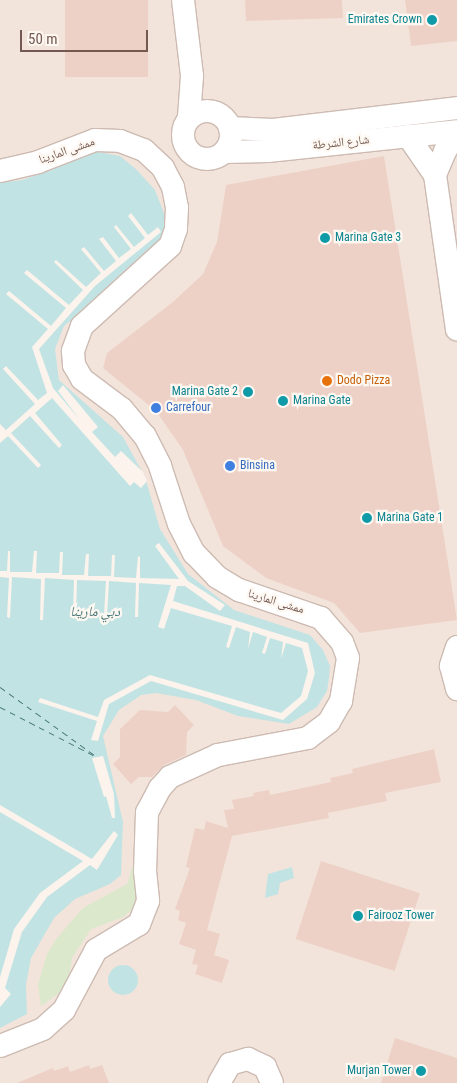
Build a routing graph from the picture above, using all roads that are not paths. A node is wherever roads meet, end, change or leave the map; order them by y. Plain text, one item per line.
1 (183, 0) edge
2 (191, 66) junction
3 (457, 108) edge
4 (189, 117) junction
5 (222, 120) junction
6 (457, 132) edge
7 (408, 136) junction
8 (188, 150) junction
9 (224, 152) junction
10 (163, 168) junction
11 (0, 171) edge
12 (435, 175) junction
13 (457, 330) edge
14 (457, 647) edge
15 (457, 689) edge
16 (0, 1046) edge
17 (273, 1082) edge
18 (220, 1083) edge

1 - 2 street
2 - 4 street
2 - 5 street
3 - 5 street, شارع الشرطة
4 - 5 street
4 - 8 street
5 - 9 street
6 - 7 street, شارع الشرطة
6 - 12 street
7 - 9 street, شارع الشرطة
7 - 12 street
8 - 9 street
8 - 10 street
10 - 11 street, ممشى المارينا
10 - 16 street, ممشى المارينا
12 - 13 street
14 - 15 street
17 - 18 street

